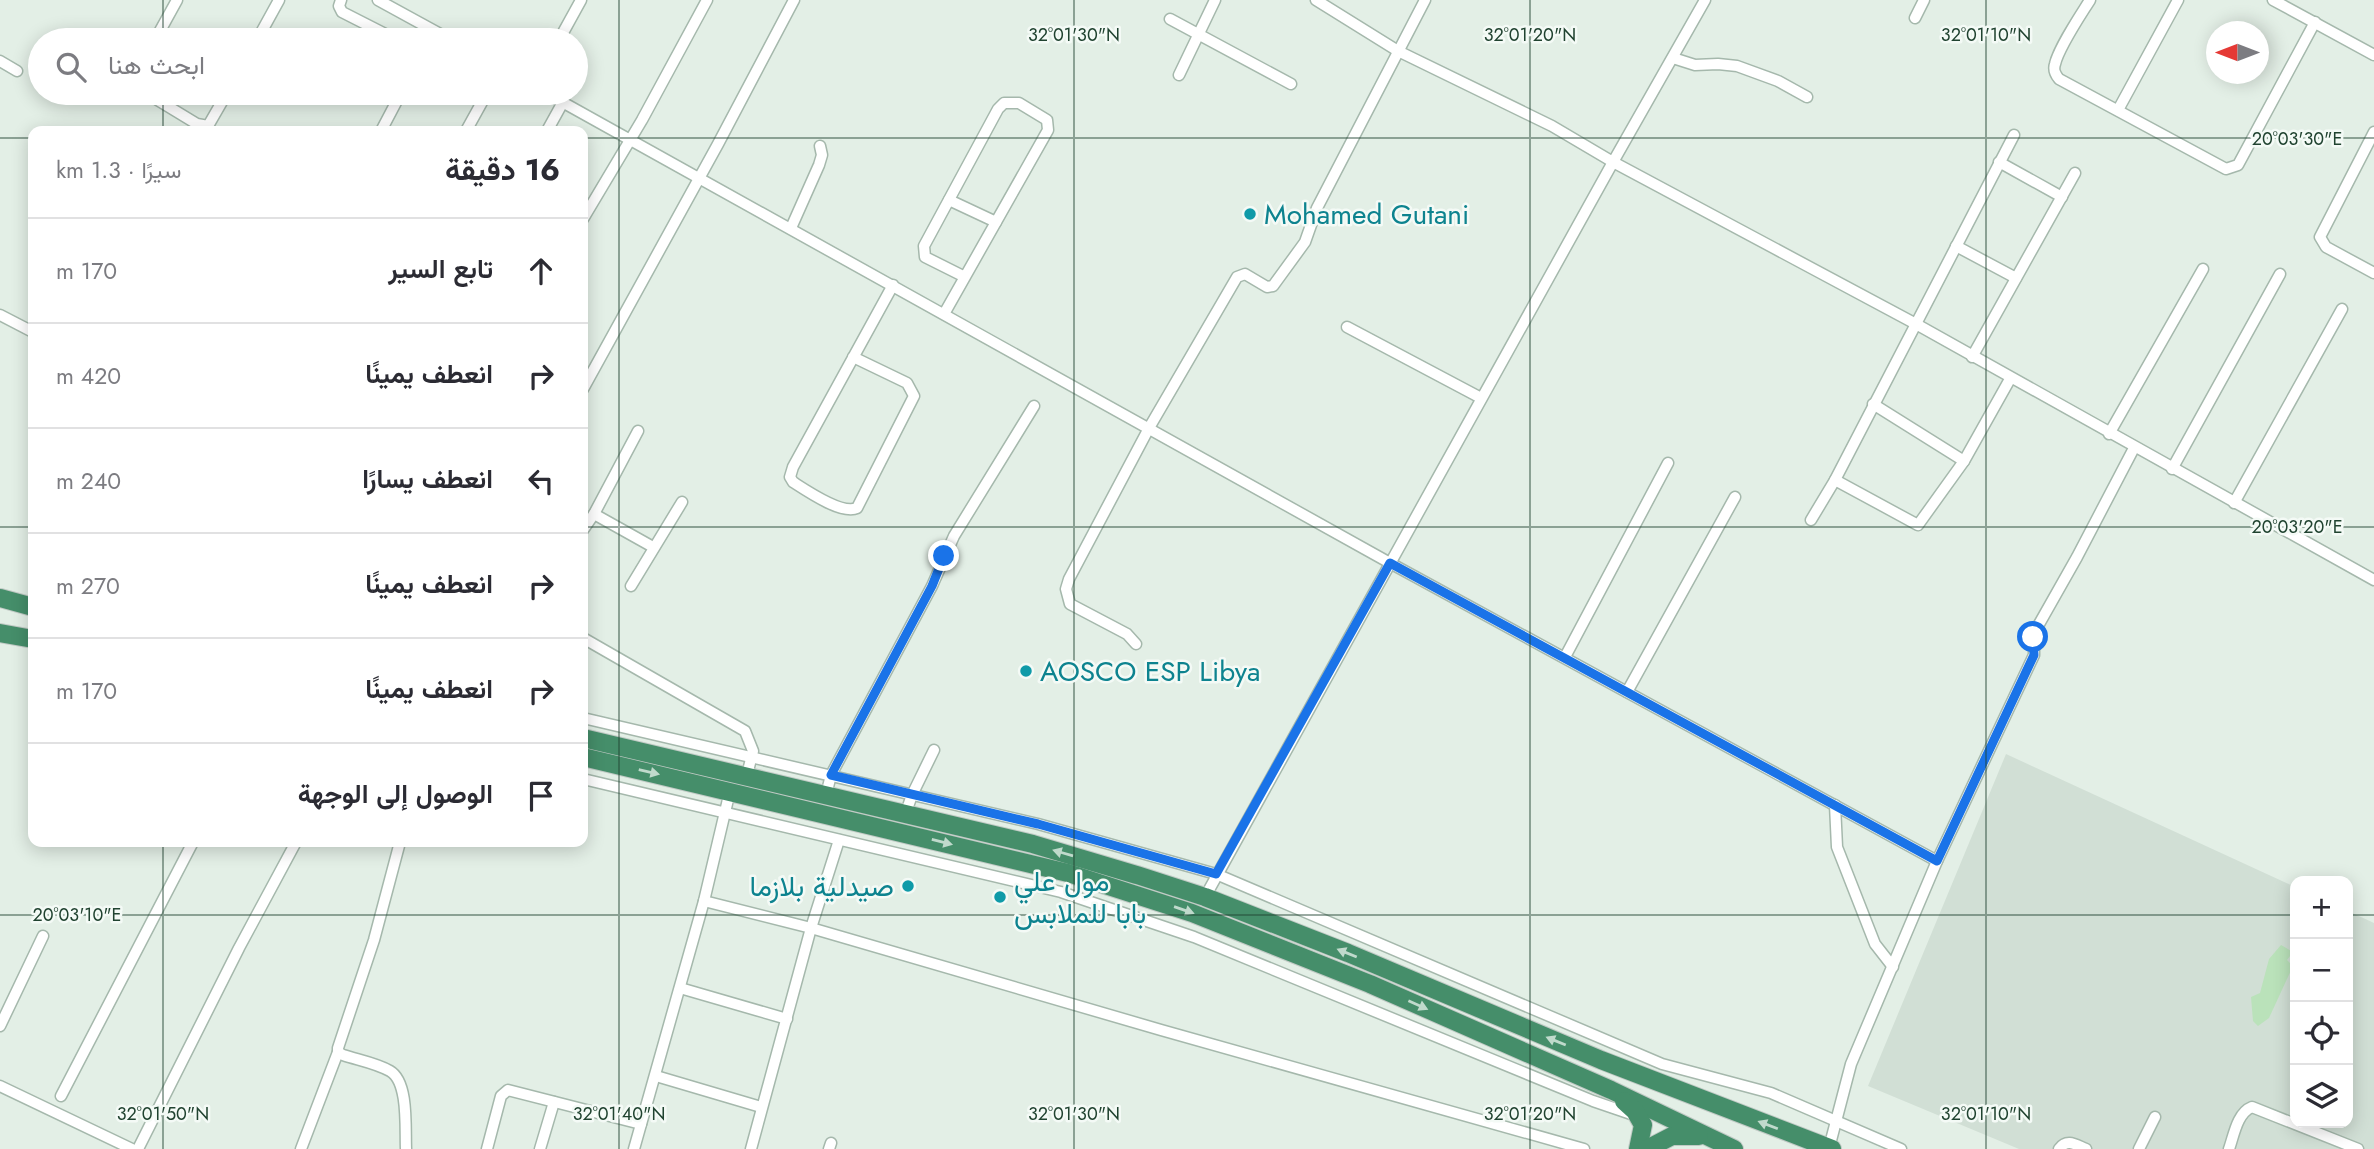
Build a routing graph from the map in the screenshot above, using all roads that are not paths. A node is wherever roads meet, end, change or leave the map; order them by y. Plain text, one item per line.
1 (177, 0) edge
2 (279, 0) edge
3 (341, 0) edge
4 (379, 0) edge
5 (581, 0) edge
6 (707, 0) edge
7 (794, 0) edge
8 (1215, 0) edge
9 (1316, 0) edge
10 (1425, 0) edge
11 (1705, 0) edge
12 (1924, 0) edge
13 (2090, 0) edge
14 (2179, 0) edge
15 (2273, 0) edge
16 (2288, 4) edge
17 (1915, 18) dead end
18 (1170, 19) dead end
19 (2315, 22) junction
20 (162, 28) edge
21 (264, 28) edge
22 (373, 28) edge
23 (429, 28) edge
24 (566, 28) edge
25 (1199, 34) junction
26 (1398, 51) junction
27 (2374, 55) edge
28 (1673, 58) junction
29 (0, 61) edge
30 (17, 71) dead end
31 (1179, 75) dead end
32 (1291, 84) dead end
33 (1807, 97) dead end
34 (166, 105) edge
35 (220, 105) edge
36 (395, 105) edge
37 (480, 105) edge
38 (561, 105) edge
39 (568, 105) edge
40 (2118, 110) junction
41 (208, 126) edge
42 (208, 126) edge
43 (384, 126) edge
44 (469, 126) edge
45 (550, 126) edge
46 (2374, 132) edge
47 (2014, 135) dead end
48 (629, 141) junction
49 (820, 146) dead end
50 (1613, 162) junction
51 (1999, 162) junction
52 (2075, 173) dead end
53 (700, 177) junction
54 (2062, 197) junction
55 (949, 200) junction
56 (588, 211) edge
57 (996, 222) junction
58 (791, 228) junction
59 (1956, 246) junction
60 (2203, 269) dead end
61 (2374, 273) edge
62 (2280, 274) dead end
63 (965, 277) junction
64 (2017, 278) junction
65 (893, 285) junction
66 (2342, 309) dead end
67 (0, 314) edge
68 (944, 314) junction
69 (1916, 324) junction
70 (1347, 327) dead end
71 (28, 329) edge
72 (853, 357) junction
73 (1972, 357) junction
74 (2010, 379) junction
75 (588, 380) edge
76 (1481, 398) junction
77 (1873, 404) junction
78 (1034, 406) dead end
79 (1149, 428) junction
80 (638, 431) dead end
81 (2109, 434) junction
82 (2134, 448) junction
83 (1964, 461) junction
84 (1668, 463) dead end
85 (2172, 469) junction
86 (1835, 480) junction
87 (1735, 497) dead end
88 (682, 502) dead end
89 (2234, 503) junction
90 (594, 514) junction
91 (1811, 520) dead end
92 (588, 523) edge
93 (653, 547) junction
94 (1390, 563) junction
95 (2374, 580) edge
96 (631, 586) dead end
97 (0, 598) edge
98 (28, 606) edge
99 (0, 633) edge
100 (28, 638) edge
101 (588, 641) edge
102 (1136, 645) dead end
103 (1565, 657) junction
104 (1627, 692) junction
105 (588, 719) edge
106 (588, 739) edge
107 (934, 750) dead end
108 (753, 757) junction
109 (588, 758) edge
110 (747, 775) junction
111 (831, 775) junction
112 (588, 780) edge
113 (730, 791) junction
114 (912, 794) junction
115 (826, 795) junction
116 (1835, 805) junction
117 (982, 811) junction
118 (724, 813) junction
119 (905, 815) junction
120 (1038, 824) junction
121 (894, 831) junction
122 (977, 831) junction
123 (838, 840) junction
124 (1033, 844) junction
125 (190, 847) edge
126 (293, 847) edge
127 (399, 847) edge
128 (888, 851) junction
129 (1937, 861) junction
130 (1216, 874) junction
131 (1205, 897) junction
132 (705, 901) junction
133 (811, 928) junction
134 (43, 936) dead end
135 (1894, 967) junction
136 (680, 988) junction
137 (787, 1019) junction
138 (0, 1026) edge
139 (338, 1052) junction
140 (656, 1076) junction
141 (0, 1086) edge
142 (1611, 1090) junction
143 (61, 1096) dead end
144 (554, 1102) junction
145 (761, 1107) junction
146 (1640, 1117) junction
147 (2155, 1117) dead end
148 (1836, 1123) junction
149 (641, 1124) junction
150 (1707, 1137) junction
151 (1660, 1147) edge
152 (1830, 1148) edge
153 (132, 1149) edge
154 (138, 1149) edge
155 (302, 1149) edge
156 (406, 1149) edge
157 (487, 1149) edge
158 (540, 1149) edge
159 (634, 1149) edge
160 (751, 1149) edge
161 (1584, 1149) edge
162 (1638, 1149) edge
163 (1734, 1149) edge
164 (1901, 1149) edge
165 (2059, 1149) edge
166 (2086, 1149) edge
167 (2139, 1149) edge
168 (2229, 1149) edge
169 (2358, 1149) edge

1 - 20 street
2 - 21 street
3 - 22 street
4 - 23 street
5 - 24 street
6 - 48 street
7 - 53 street
8 - 25 street
9 - 26 street
10 - 26 street
11 - 28 street
12 - 17 street
13 - 40 street
14 - 40 street
15 - 16 street
16 - 19 street
18 - 25 street
19 - 27 street
19 - 40 street
25 - 31 street
25 - 32 street
26 - 50 street
26 - 79 street
28 - 33 street
28 - 50 street
29 - 30 street
34 - 42 street
35 - 41 street
36 - 43 street
37 - 44 street
38 - 45 street
39 - 48 street
46 - 61 street
47 - 51 street
48 - 53 street
48 - 56 street
49 - 58 street
50 - 69 street
50 - 76 street
51 - 54 street
51 - 59 street
52 - 54 street
53 - 58 street
53 - 75 street
54 - 64 street
55 - 57 street
55 - 57 street
55 - 63 street
57 - 63 street
58 - 65 street
59 - 64 street
59 - 69 street
60 - 81 street
62 - 85 street
63 - 68 street
64 - 73 street
65 - 68 street
65 - 72 street
66 - 89 street
67 - 71 street
68 - 79 street
69 - 73 street
69 - 77 street
70 - 76 street
72 - 72 street
73 - 74 street
74 - 81 street
74 - 83 street
76 - 94 street
77 - 83 street
77 - 86 street
78 - 111 street
79 - 94 street
79 - 102 street
80 - 90 street
81 - 82 street
82 - 85 street
82 - 129 street
83 - 86 street
84 - 103 street
85 - 89 street
86 - 91 street
87 - 104 street
88 - 93 street
89 - 95 street
90 - 92 street
90 - 93 street
93 - 96 street
94 - 103 street
94 - 130 street
97 - 98 highway
99 - 100 highway
101 - 108 street
103 - 104 street
104 - 116 street
105 - 108 street
106 - 110 highway
107 - 114 street
108 - 110 street
108 - 111 street
109 -> 113 highway
110 - 115 highway
111 - 114 street
111 - 115 street
112 - 118 street
113 - 118 street
113 - 121 highway
114 - 117 street
114 - 119 street
115 - 119 highway
116 - 129 street
116 - 135 street
117 - 120 street
117 - 122 street
118 - 123 street
118 - 132 street
119 - 122 highway
120 - 124 street
120 - 130 street
121 - 128 street
121 -> 142 highway
122 - 124 highway
123 - 128 street
123 - 133 street
131 -> 124 highway
125 - 143 street
126 - 154 street
127 - 139 street
128 - 146 street
129 - 135 street
130 - 131 street
130 - 148 street
152 -> 131 highway
132 - 133 street
132 - 136 street
133 - 137 street
133 - 161 street
134 - 138 street
135 - 148 street
136 - 137 street
136 - 140 street
137 - 145 street
139 - 155 street
139 - 156 street
140 - 145 street
140 - 149 street
141 - 153 street
142 - 146 highway
142 - 150 highway
144 - 149 street
144 - 157 street
144 - 158 street
145 - 160 street
146 - 162 highway
147 - 167 street
148 - 152 street
148 - 164 street
149 - 159 street
150 - 151 highway
150 - 163 highway
165 - 166 street
168 - 169 street

